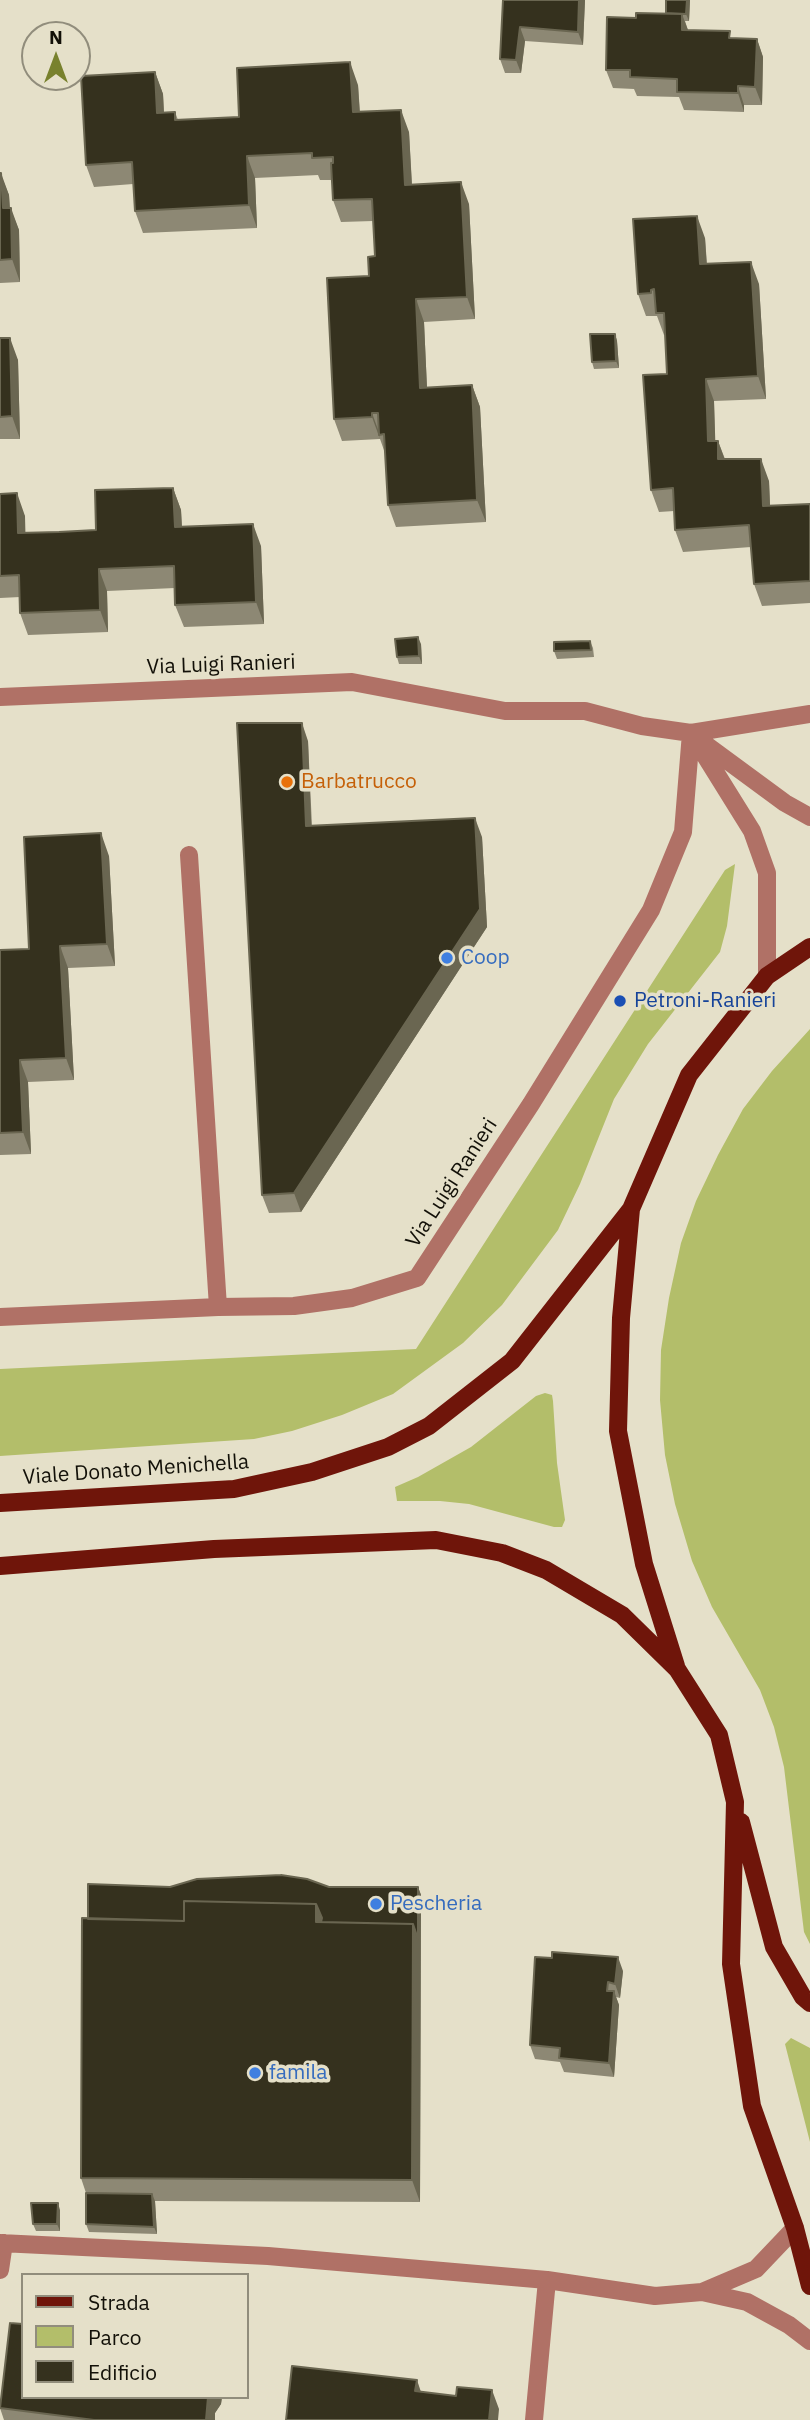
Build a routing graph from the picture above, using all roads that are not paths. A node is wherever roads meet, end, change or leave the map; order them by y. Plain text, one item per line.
1 (0, 697) edge
2 (810, 714) edge
3 (691, 733) junction
4 (810, 817) edge
5 (189, 855) dead end
6 (810, 947) edge
7 (767, 975) junction
8 (631, 1209) junction
9 (218, 1307) junction
10 (0, 1317) edge
11 (0, 1503) edge
12 (0, 1566) edge
13 (677, 1669) junction
14 (736, 1802) junction
15 (810, 2003) edge
16 (795, 2228) junction
17 (2, 2243) edge
18 (0, 2270) edge
19 (547, 2280) junction
20 (810, 2286) edge
21 (702, 2292) junction
22 (810, 2341) edge
23 (534, 2420) edge

1 - 3 street, Via Luigi Ranieri
2 - 3 street, Via Luigi Ranieri
3 - 4 street
3 - 7 street
3 - 9 street, Via Luigi Ranieri
5 - 9 street
6 - 7 main road, Viale Donato Menichella
7 - 8 main road, Viale Donato Menichella
8 - 11 main road, Viale Donato Menichella
8 - 13 main road, Viale Donato Menichella
9 - 10 street, Via Luigi Ranieri
12 - 13 main road, Viale Donato Menichella
13 - 14 main road, Viale Donato Menichella
14 - 15 main road
14 - 16 main road, Viale Donato Menichella
16 - 20 main road, Viale Donato Menichella
16 - 21 street
17 - 18 street
17 - 19 street
19 - 21 street
19 - 23 street
21 - 22 street

